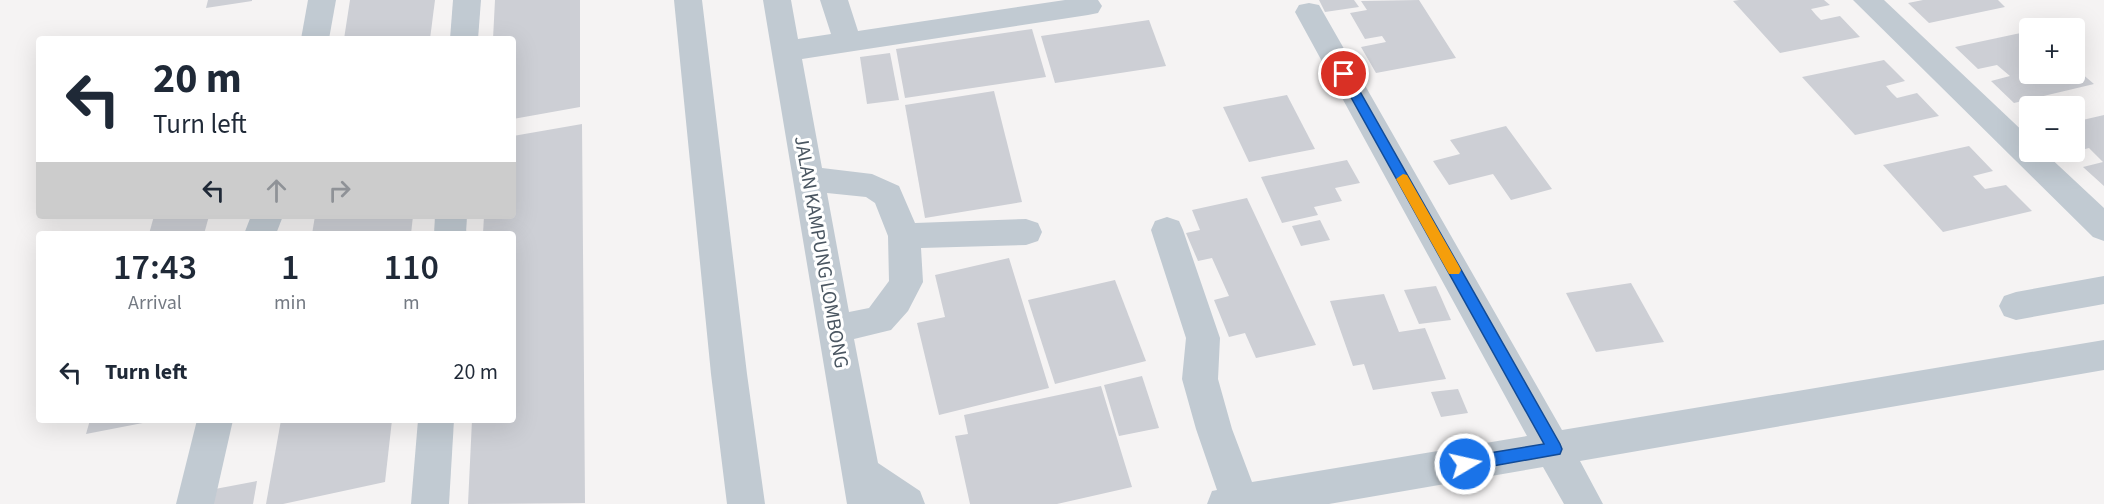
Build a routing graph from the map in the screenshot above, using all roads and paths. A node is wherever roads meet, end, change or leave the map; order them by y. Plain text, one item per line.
1 (322, 0) edge
2 (467, 0) edge
3 (688, 0) edge
4 (777, 0) edge
5 (834, 0) edge
6 (1867, 0) edge
7 (1088, 6) dead end
8 (1309, 12) dead end
9 (316, 36) edge
10 (464, 36) edge
11 (848, 42) junction
12 (787, 51) junction
13 (810, 179) junction
14 (2104, 228) edge
15 (1167, 230) dead end
16 (1026, 232) dead end
17 (904, 236) junction
18 (2104, 290) edge
19 (2016, 306) dead end
20 (834, 329) junction
21 (2104, 355) edge
22 (214, 423) edge
23 (436, 423) edge
24 (1555, 449) junction
25 (742, 465) junction
26 (863, 489) edge
27 (1233, 503) edge
28 (195, 504) edge
29 (430, 504) edge
30 (731, 504) edge
31 (746, 504) edge
32 (906, 504) edge
33 (1584, 504) edge

1 - 9 street
2 - 10 street
3 - 25 street
4 - 12 street, JALAN KAMPUNG LOMBONG
5 - 11 street
6 - 14 street
7 - 11 street
8 - 24 street
11 - 12 street
12 - 13 street, JALAN KAMPUNG LOMBONG
13 - 17 street
13 - 20 street, JALAN KAMPUNG LOMBONG
15 - 27 street
16 - 17 street
17 - 20 street
18 - 19 street
20 - 26 street, JALAN KAMPUNG LOMBONG
21 - 24 street
22 - 28 street
23 - 29 street
24 - 27 street
24 - 33 street
25 - 30 street
25 - 31 street
26 - 32 street

